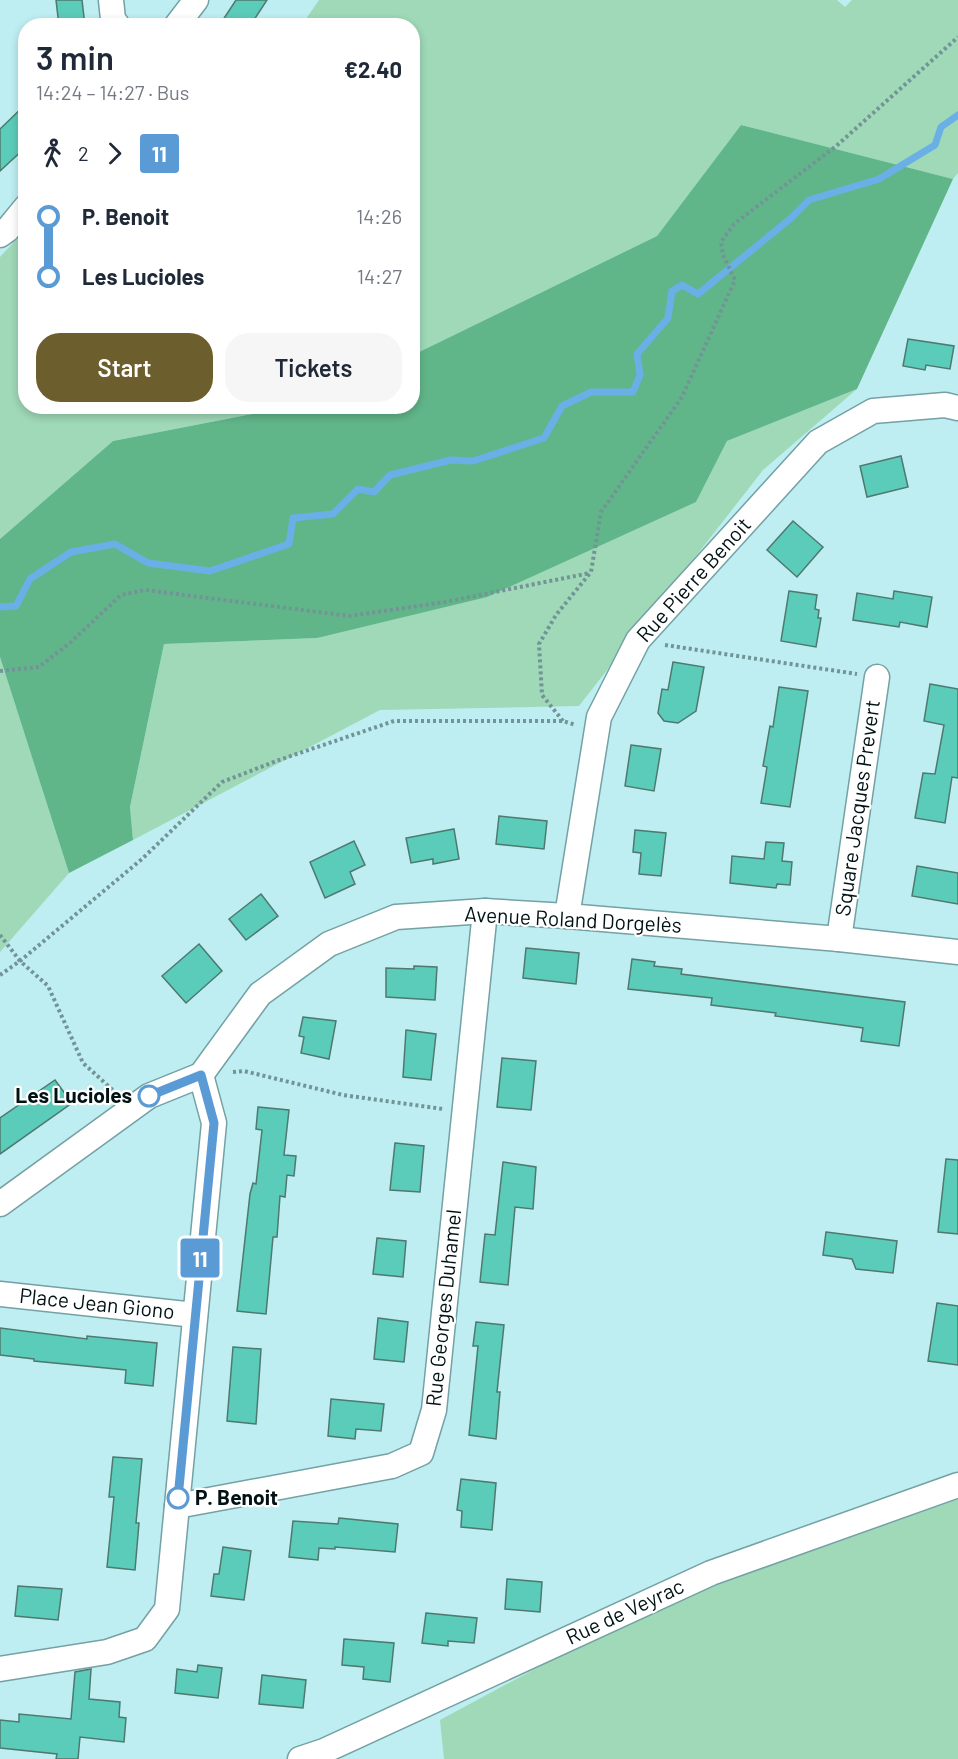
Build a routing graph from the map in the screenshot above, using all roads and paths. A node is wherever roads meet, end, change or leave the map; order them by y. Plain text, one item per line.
1 (111, 0) edge
2 (196, 0) edge
3 (113, 18) edge
4 (182, 18) edge
5 (958, 37) edge
6 (18, 217) edge
7 (0, 235) edge
8 (958, 408) edge
9 (591, 572) junction
10 (638, 640) junction
11 (0, 671) edge
12 (877, 677) joint
13 (563, 721) junction
14 (597, 731) junction
15 (485, 912) junction
16 (567, 916) junction
17 (0, 935) edge
18 (839, 939) junction
19 (958, 952) edge
20 (20, 961) junction
21 (0, 975) edge
22 (201, 1075) junction
23 (133, 1108) junction
24 (465, 1112) junction
25 (0, 1204) edge
26 (0, 1294) edge
27 (195, 1315) junction
28 (958, 1485) edge
29 (177, 1506) junction
30 (0, 1669) edge
31 (300, 1759) edge

1 - 3 street
2 - 4 street
5 - 9 path
6 - 7 street
8 - 10 street, Rue Pierre Benoit
9 - 11 path
9 - 13 path
10 - 12 path
10 - 14 street, Rue Pierre Benoit
12 - 18 street, Square Jacques Prevert
13 - 14 path
13 - 20 path
14 - 16 street, Rue Pierre Benoit
15 - 16 street, Avenue Roland Dorgelès
15 - 22 street, Avenue Roland Dorgelès
15 - 24 street, Rue Georges Duhamel
16 - 18 street, Avenue Roland Dorgelès
17 - 20 path
18 - 19 street, Avenue Roland Dorgelès
20 - 21 path
20 - 23 path
22 - 23 street
22 - 24 path
22 - 27 street
23 - 25 street
24 - 29 street, Rue Georges Duhamel
26 - 27 street, Place Jean Giono
27 - 29 street
28 - 31 street, Rue de Veyrac
29 - 30 street

